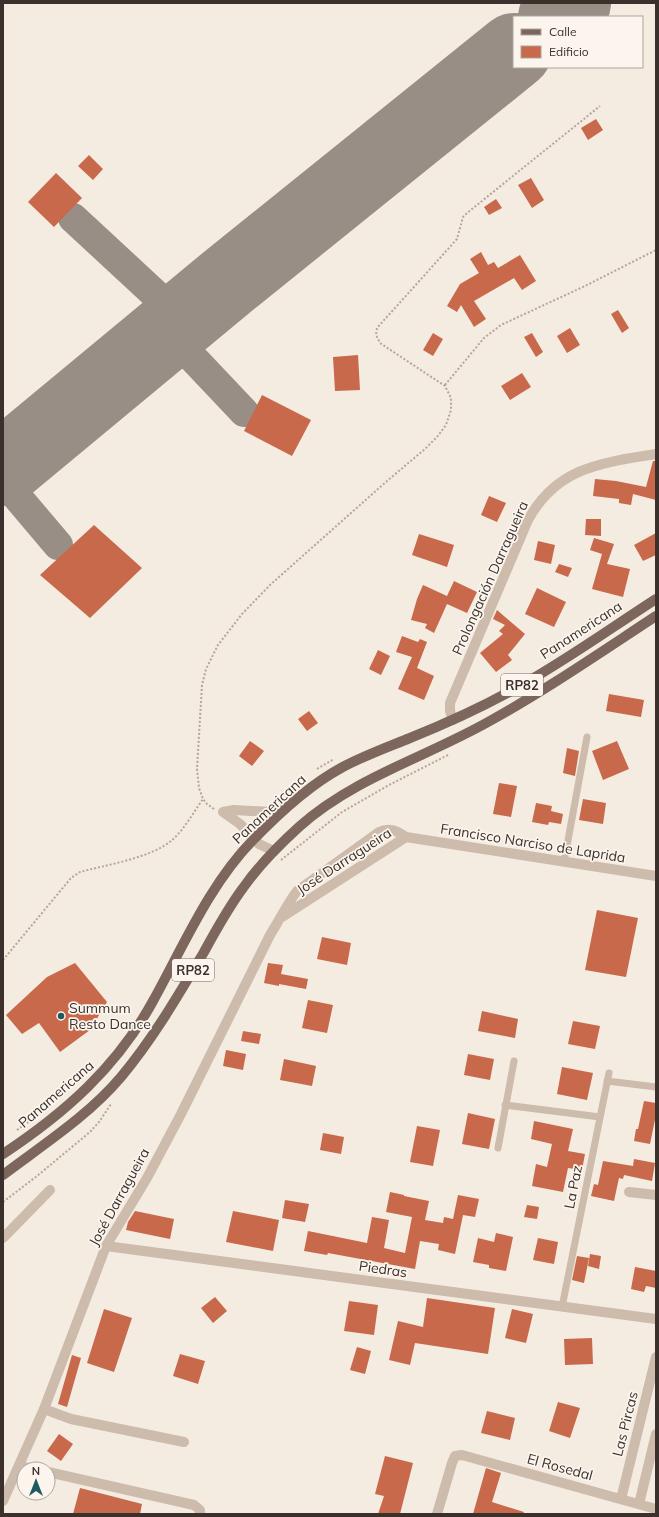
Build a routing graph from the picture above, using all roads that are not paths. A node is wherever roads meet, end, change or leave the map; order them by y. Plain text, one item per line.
1 (656, 454) edge
2 (656, 599) edge
3 (656, 616) edge
4 (453, 720) junction
5 (587, 737) dead end
6 (285, 809) junction
7 (406, 837) junction
8 (253, 839) junction
9 (274, 851) junction
10 (564, 862) junction
11 (656, 876) edge
12 (282, 917) junction
13 (514, 1061) dead end
14 (609, 1073) dead end
15 (607, 1082) junction
16 (656, 1087) edge
17 (506, 1105) junction
18 (600, 1117) junction
19 (498, 1148) dead end
20 (3, 1154) edge
21 (3, 1175) edge
22 (50, 1190) dead end
23 (629, 1192) dead end
24 (656, 1196) edge
25 (3, 1238) edge
26 (106, 1246) junction
27 (562, 1307) junction
28 (656, 1319) edge
29 (656, 1357) edge
30 (44, 1409) junction
31 (656, 1434) edge
32 (184, 1442) dead end
33 (20, 1461) edge
34 (16, 1471) edge
35 (56, 1474) edge
36 (621, 1499) junction
37 (3, 1501) edge
38 (639, 1504) junction
39 (656, 1508) edge
40 (200, 1514) edge
41 (437, 1514) edge

1 - 4 street, Prolongación Darragueira
2 - 4 main road, Panamericana / RP82
3 - 9 main road, Panamericana / RP82
4 - 6 main road, Panamericana / RP82
5 - 10 lane
6 - 8 main road, Panamericana / RP82
6 - 8 street
7 - 10 street, Francisco Narciso de Laprida
7 - 12 street, José Darragueira
7 - 12 street, José Darragueira
8 - 9 street
8 - 20 main road, Panamericana / RP82
9 - 21 main road, Panamericana / RP82
10 - 11 street, Francisco Narciso de Laprida
12 - 26 street, José Darragueira
13 - 17 lane
14 - 15 lane, La Paz
15 - 16 lane
15 - 18 lane, La Paz
17 - 18 lane
17 - 19 lane
18 - 27 lane, La Paz
22 - 25 street
23 - 24 street
26 - 27 street, Piedras
26 - 30 street, José Darragueira
27 - 28 street, Piedras
29 - 36 street, Las Pircas
30 - 32 street
30 - 33 street, José Darragueira
31 - 38 street
34 - 37 street, José Darragueira
35 - 40 street
36 - 38 street, El Rosedal
36 - 41 street, El Rosedal
38 - 39 street, El Rosedal

